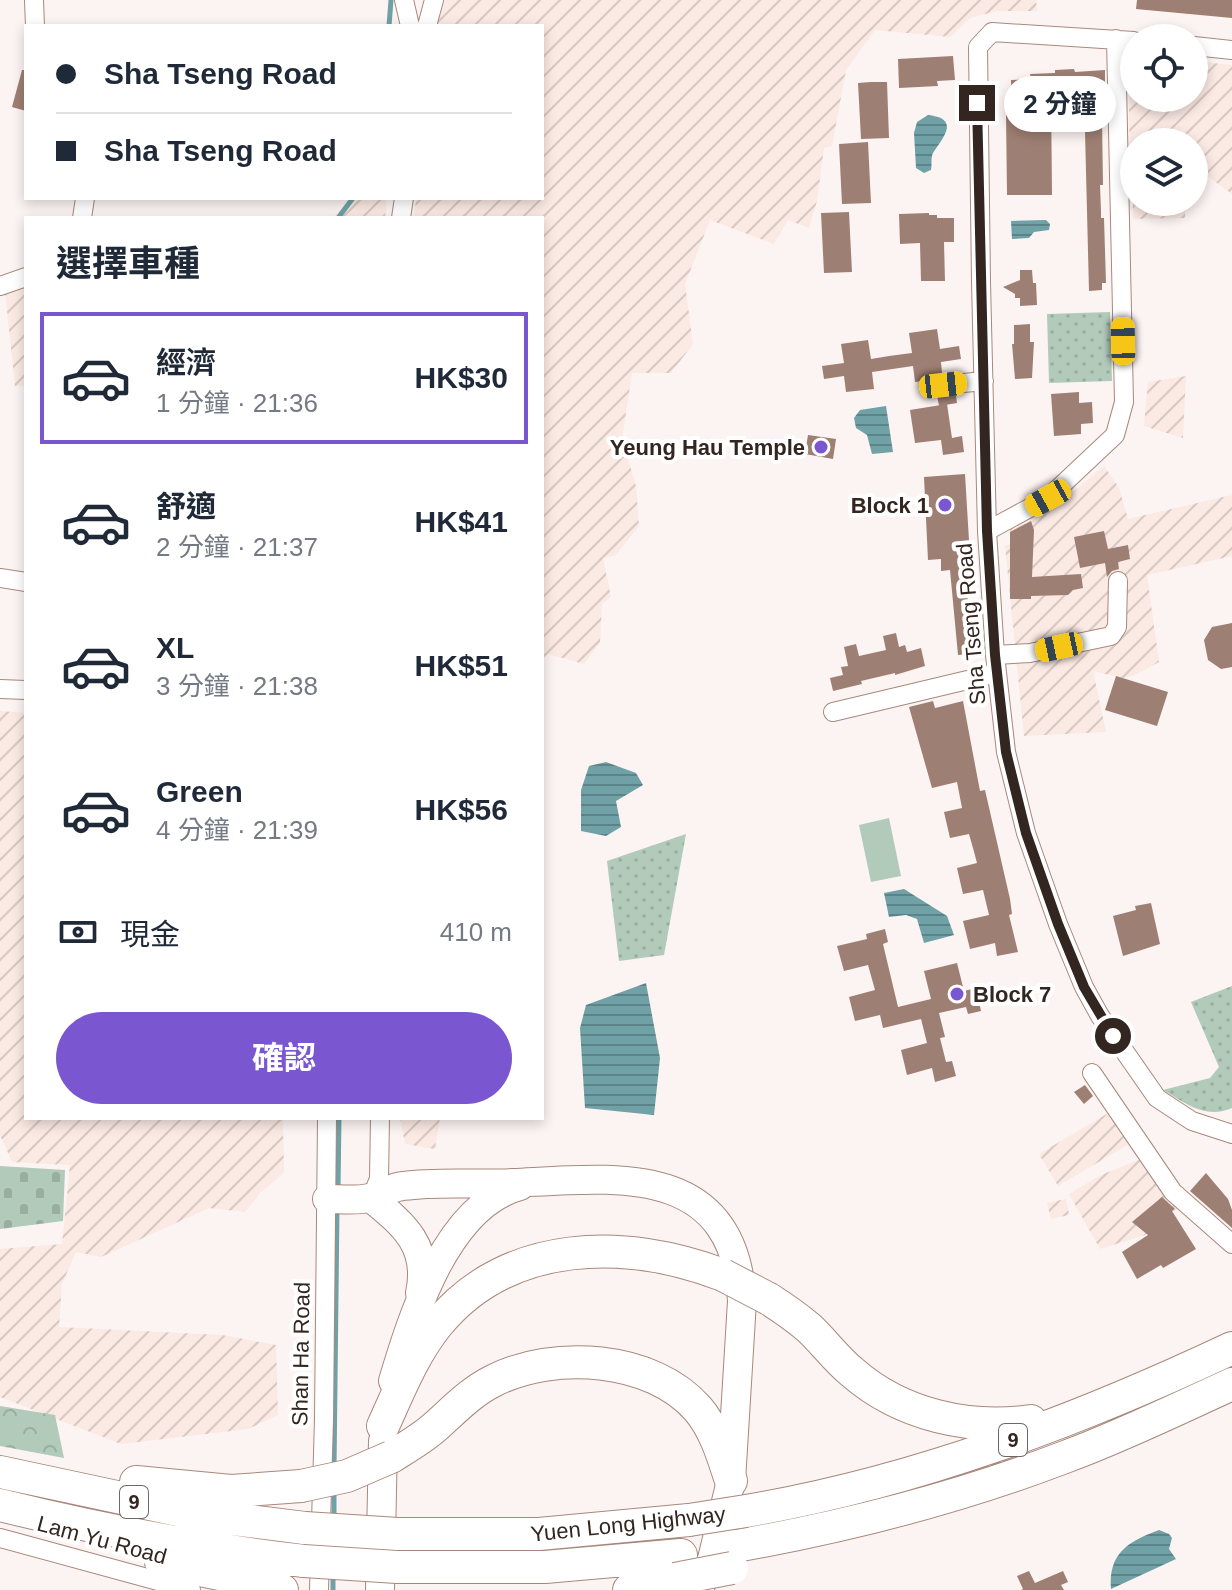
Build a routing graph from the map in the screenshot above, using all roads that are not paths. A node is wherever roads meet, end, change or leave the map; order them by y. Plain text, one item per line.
1 (34, 0) edge
2 (404, 0) edge
3 (434, 0) edge
4 (35, 24) edge
5 (410, 24) edge
6 (428, 24) edge
7 (1120, 40) edge
8 (1208, 47) edge
9 (1232, 50) edge
10 (1125, 112) edge
11 (24, 278) edge
12 (0, 286) edge
13 (984, 381) junction
14 (943, 385) dead end
15 (987, 531) junction
16 (0, 578) edge
17 (1118, 581) dead end
18 (24, 582) edge
19 (996, 664) junction
20 (0, 689) edge
21 (24, 690) edge
22 (833, 712) dead end
23 (1092, 1073) dead end
24 (328, 1120) edge
25 (380, 1120) edge
26 (1232, 1134) edge
27 (533, 1182) junction
28 (348, 1199) junction
29 (1232, 1244) edge
30 (417, 1309) junction
31 (1232, 1348) edge
32 (1171, 1377) junction
33 (1232, 1384) edge
34 (387, 1442) junction
35 (0, 1453) edge
36 (0, 1472) edge
37 (731, 1481) junction
38 (0, 1505) edge
39 (0, 1518) edge
40 (0, 1538) edge
41 (685, 1574) edge
42 (389, 1578) edge
43 (191, 1590) edge
44 (282, 1590) edge
45 (319, 1590) edge
46 (629, 1590) edge

1 - 4 street
2 - 5 street
3 - 6 street
7 - 13 street, Sha Tseng Road
8 - 9 street
10 - 15 street
11 - 12 street
13 - 14 street
13 - 15 street, Sha Tseng Road
15 - 19 street, Sha Tseng Road
16 - 18 street
17 - 19 street
19 - 22 street
19 - 26 street, Sha Tseng Road
20 - 21 street
23 - 29 street
24 - 28 street, Shan Ha Road
25 - 28 street
27 - 28 main road
27 - 30 main road
27 - 37 main road
28 - 30 main road
28 - 45 street, Shan Ha Road
30 - 34 main road
31 - 32 highway, Yuen Long Highway / 9
32 - 34 highway, bridge
32 - 36 highway, Yuen Long Highway / 9, bridge
33 - 41 highway, Yuen Long Highway / 9
34 - 35 highway, bridge
34 - 37 highway
34 - 42 main road
37 - 41 main road
38 - 42 highway, Yuen Long Highway / 9, bridge
39 - 44 highway
40 - 43 street, Lam Yu Road
41 - 42 highway, Yuen Long Highway / 9
41 - 46 highway

